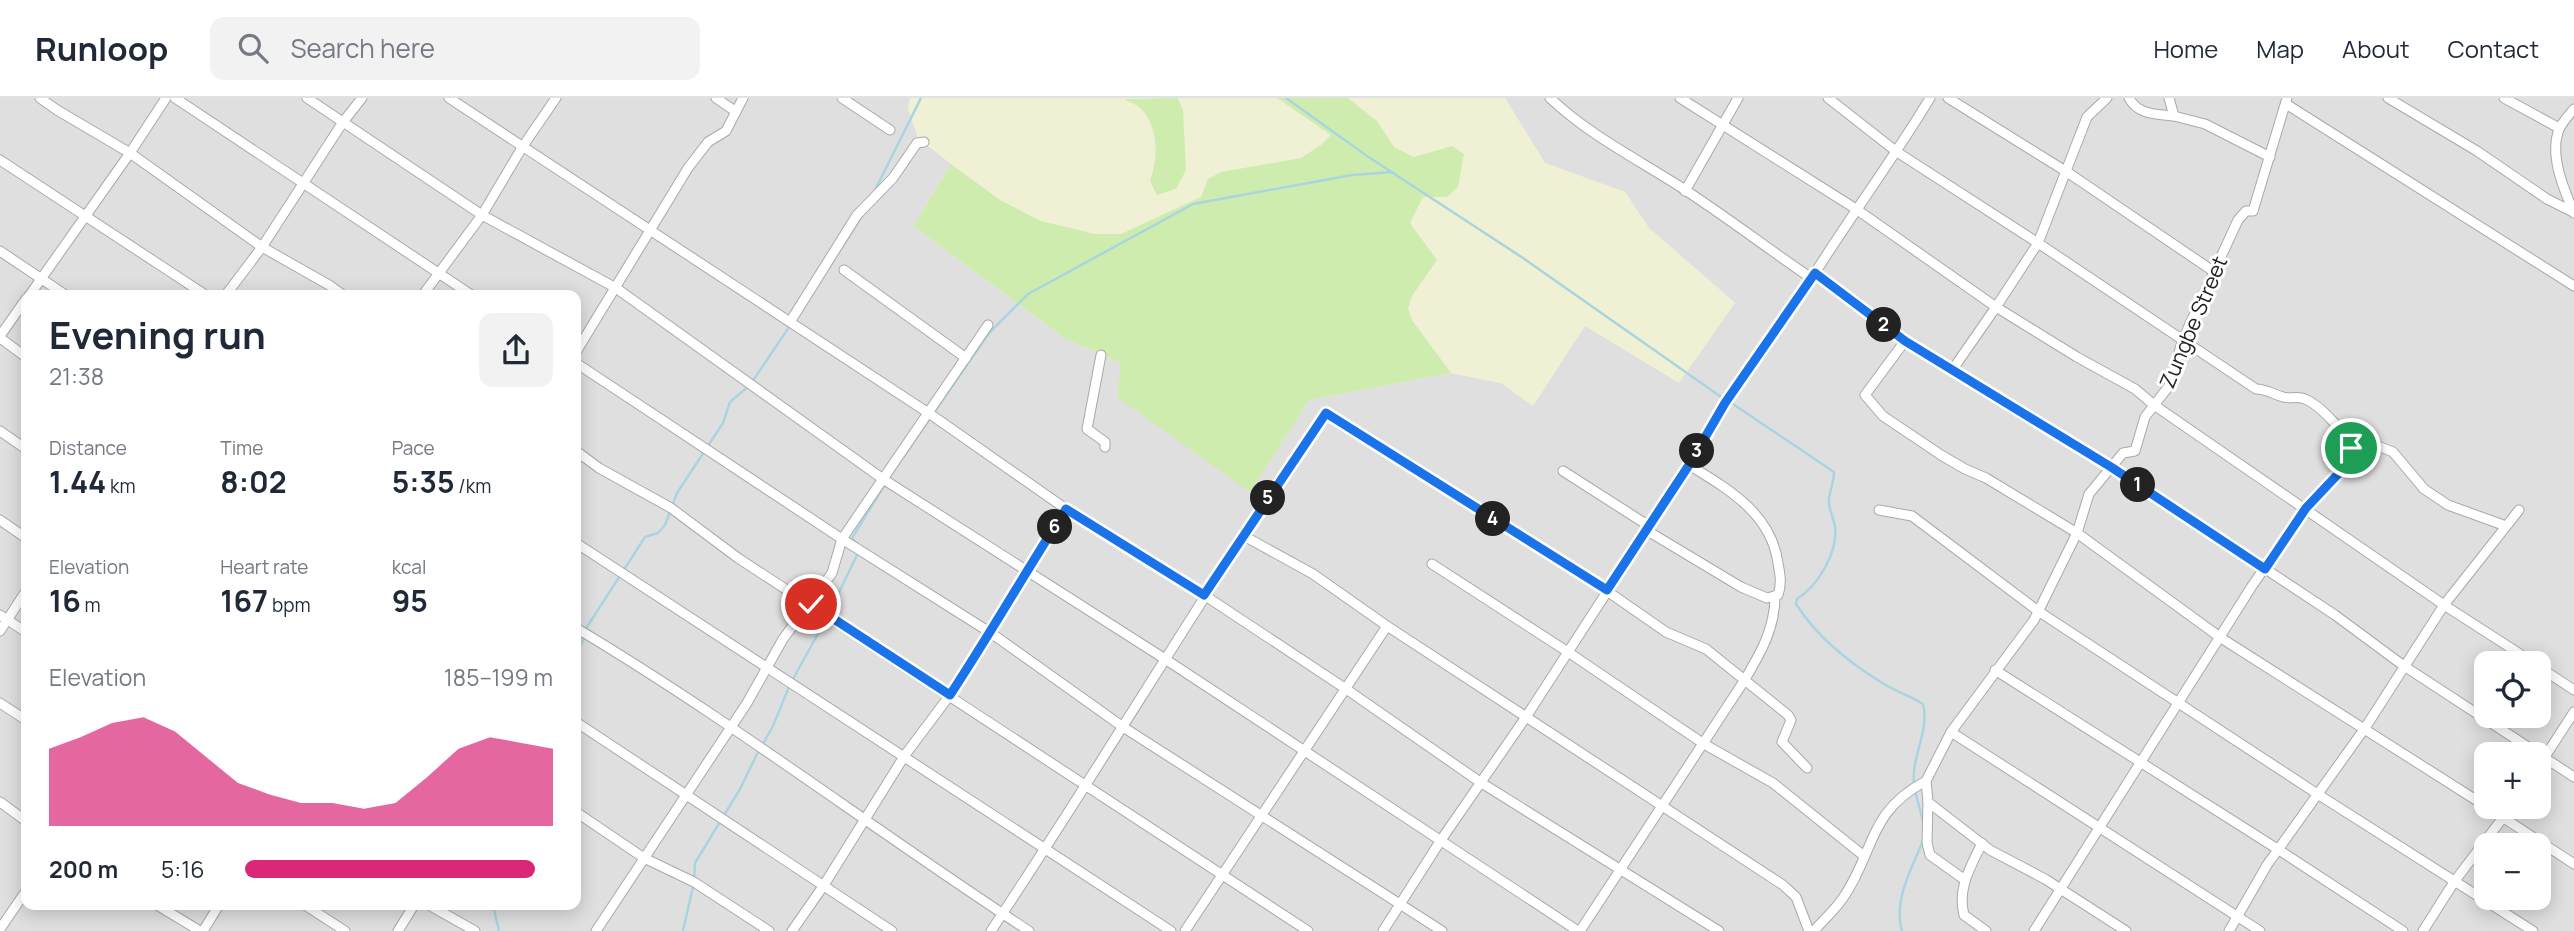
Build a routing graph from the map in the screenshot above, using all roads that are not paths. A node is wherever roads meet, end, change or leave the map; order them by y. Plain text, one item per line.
1 (40, 98) edge
2 (166, 98) edge
3 (175, 98) edge
4 (307, 98) edge
5 (362, 98) edge
6 (449, 98) edge
7 (556, 98) edge
8 (716, 98) edge
9 (743, 98) edge
10 (842, 98) edge
11 (1550, 98) edge
12 (1680, 98) edge
13 (1738, 98) edge
14 (1828, 98) edge
15 (1930, 98) edge
16 (1948, 98) edge
17 (2107, 98) edge
18 (2129, 98) edge
19 (2169, 98) edge
20 (2388, 98) edge
21 (2504, 98) edge
22 (2287, 101) edge
23 (2574, 109) edge
24 (736, 111) junction
25 (2174, 116) junction
26 (343, 122) junction
27 (1722, 125) junction
28 (2559, 128) junction
29 (890, 130) dead end
30 (924, 142) dead end
31 (523, 146) junction
32 (1897, 152) junction
33 (130, 153) junction
34 (2270, 157) junction
35 (0, 160) edge
36 (2067, 172) junction
37 (304, 184) junction
38 (1685, 191) junction
39 (1856, 209) junction
40 (2574, 212) edge
41 (482, 215) junction
42 (84, 216) junction
43 (651, 230) junction
44 (2038, 243) junction
45 (262, 247) junction
46 (0, 251) edge
47 (844, 270) dead end
48 (2210, 270) dead end
49 (438, 272) junction
50 (1813, 276) junction
51 (41, 279) junction
52 (2574, 286) edge
53 (616, 288) junction
54 (33, 290) edge
55 (58, 290) edge
56 (198, 290) edge
57 (230, 290) edge
58 (336, 290) edge
59 (426, 290) edge
60 (464, 290) edge
61 (1996, 307) junction
62 (21, 308) edge
63 (790, 322) junction
64 (988, 325) dead end
65 (0, 337) edge
66 (2182, 339) junction
67 (1905, 341) junction
68 (581, 344) edge
69 (21, 353) edge
70 (1101, 355) dead end
71 (966, 358) junction
72 (581, 366) edge
73 (1953, 369) junction
74 (2154, 405) junction
75 (930, 414) junction
76 (0, 431) edge
77 (21, 446) edge
78 (1105, 447) dead end
79 (2351, 448) junction
80 (581, 455) edge
81 (1689, 465) junction
82 (2111, 467) junction
83 (1563, 471) dead end
84 (883, 480) junction
85 (2306, 508) junction
86 (1066, 509) junction
87 (1879, 510) dead end
88 (2519, 510) dead end
89 (0, 520) edge
90 (2505, 526) junction
91 (1648, 528) junction
92 (2077, 533) junction
93 (21, 535) edge
94 (1244, 536) junction
95 (842, 539) junction
96 (581, 546) edge
97 (1432, 564) dead end
98 (2265, 569) junction
99 (1026, 572) junction
100 (1607, 590) junction
101 (1204, 595) junction
102 (21, 597) edge
103 (1775, 597) junction
104 (811, 604) junction
105 (2444, 605) junction
106 (2038, 611) junction
107 (4, 617) edge
108 (1387, 626) junction
109 (21, 629) edge
110 (0, 631) edge
111 (581, 631) edge
112 (990, 633) junction
113 (2221, 638) junction
114 (2515, 651) edge
115 (1568, 652) junction
116 (1165, 659) junction
117 (2404, 666) junction
118 (767, 668) junction
119 (1995, 670) junction
120 (2551, 675) edge
121 (1744, 681) junction
122 (1346, 689) junction
123 (2574, 690) edge
124 (950, 695) junction
125 (0, 703) edge
126 (2178, 704) junction
127 (2574, 712) edge
128 (21, 717) edge
129 (1526, 717) junction
130 (581, 725) edge
131 (732, 726) junction
132 (1123, 727) junction
133 (2365, 728) junction
134 (1951, 732) junction
135 (2523, 742) edge
136 (1704, 744) junction
137 (2551, 749) edge
138 (1303, 751) junction
139 (905, 755) junction
140 (2551, 761) edge
141 (2140, 762) junction
142 (1807, 768) dead end
143 (2574, 777) edge
144 (1480, 782) junction
145 (1923, 783) junction
146 (1085, 784) junction
147 (686, 794) junction
148 (2319, 795) junction
149 (2474, 799) edge
150 (0, 802) edge
151 (1928, 802) junction
152 (1663, 807) junction
153 (581, 815) edge
154 (1262, 815) junction
155 (21, 817) edge
156 (2501, 819) edge
157 (2506, 819) edge
158 (863, 820) junction
159 (2102, 827) junction
160 (1441, 840) junction
161 (1982, 843) junction
162 (1043, 848) junction
163 (2279, 850) junction
164 (1864, 856) junction
165 (644, 858) junction
166 (2574, 864) edge
167 (1621, 870) junction
168 (1223, 874) junction
169 (1965, 880) junction
170 (2454, 882) junction
171 (824, 886) junction
172 (2061, 889) junction
173 (21, 898) edge
174 (1401, 905) junction
175 (166, 910) edge
176 (216, 910) edge
177 (313, 910) edge
178 (411, 910) edge
179 (438, 910) edge
180 (1002, 914) junction
181 (2238, 917) junction
182 (0, 929) edge
183 (201, 931) edge
184 (345, 931) edge
185 (398, 931) edge
186 (475, 931) edge
187 (596, 931) edge
188 (769, 931) edge
189 (792, 931) edge
190 (892, 931) edge
191 (991, 931) edge
192 (1029, 931) edge
193 (1171, 931) edge
194 (1185, 931) edge
195 (1308, 931) edge
196 (1383, 931) edge
197 (1442, 931) edge
198 (1579, 931) edge
199 (1719, 931) edge
200 (1812, 931) edge
201 (1986, 931) edge
202 (2034, 931) edge
203 (2126, 931) edge
204 (2229, 931) edge
205 (2260, 931) edge
206 (2403, 931) edge
207 (2423, 931) edge
208 (2533, 931) edge

1 - 33 street
2 - 33 street
3 - 37 street
4 - 26 street
5 - 26 street
6 - 31 street
7 - 31 street
8 - 24 street
9 - 24 street
10 - 29 street
11 - 38 street
12 - 27 street
13 - 27 street
14 - 32 street
15 - 32 street
16 - 36 street
17 - 36 street
18 - 25 street
19 - 25 street
20 - 40 street
21 - 28 street
22 - 34 street, Zungbe Street
22 - 52 street
23 - 28 street
24 - 43 street
25 - 34 street
26 - 37 street
26 - 41 street
27 - 38 street
27 - 39 street
28 - 40 street
30 - 63 street
31 - 41 street
31 - 43 street
32 - 39 street
32 - 44 street
33 - 42 street
33 - 45 street
34 - 66 street, Zungbe Street
35 - 42 street
36 - 44 street
36 - 48 street
37 - 45 street
37 - 49 street
38 - 50 street
39 - 50 street
39 - 61 street
41 - 49 street
41 - 53 street
42 - 51 street
42 - 56 street
43 - 53 street
43 - 63 street
44 - 61 street
44 - 66 street
45 - 57 street
45 - 58 street
46 - 51 street
47 - 71 street
49 - 59 street
49 - 60 street
50 - 67 street
50 - 81 street
51 - 54 street
51 - 55 street
53 - 68 street
53 - 84 street
61 - 73 street
61 - 74 street
62 - 65 street
63 - 75 street
64 - 71 street
65 - 69 street
66 - 74 street, Zungbe Street
66 - 79 street
67 - 73 street
67 - 92 street
70 - 78 street
71 - 75 street
72 - 95 street
73 - 82 street
74 - 82 street, Zungbe Street
74 - 85 street
75 - 84 street
75 - 86 street
76 - 77 street
79 - 85 street
79 - 90 street
80 - 104 street
81 - 91 street
81 - 103 street
82 - 92 street, Zungbe Street
82 - 98 street
83 - 91 street
84 - 95 street
84 - 99 street
85 - 98 street
85 - 105 street
86 - 99 street
86 - 101 street
87 - 106 street
88 - 90 street
89 - 93 street
90 - 105 street
91 - 100 street
91 - 103 street
92 - 106 street, Zungbe Street
92 - 113 street
94 - 100 street
94 - 101 street
94 - 108 street
95 - 104 street
95 - 112 street
96 - 118 street
97 - 115 street
98 - 113 street
98 - 117 street
99 - 112 street
99 - 116 street
100 - 115 street
100 - 121 street
101 - 116 street
101 - 122 street
102 - 107 street
103 - 121 street
104 - 118 street
104 - 124 street
105 - 114 street
105 - 117 street
106 - 119 street, Zungbe Street
106 - 126 street
107 - 109 street
107 - 110 street
108 - 122 street
108 - 129 street
111 - 131 street
112 - 124 street
112 - 132 street
113 - 126 street
113 - 133 street
115 - 129 street
115 - 136 street
116 - 132 street
116 - 138 street
117 - 133 street
117 - 135 street
118 - 131 street
118 - 139 street
119 - 134 street, Zungbe Street
119 - 141 street
120 - 123 street
121 - 136 street
121 - 142 street
122 - 138 street
122 - 144 street
124 - 139 street
124 - 146 street
125 - 128 street
126 - 141 street
126 - 148 street
127 - 137 street
129 - 144 street
129 - 152 street
130 - 147 street
131 - 147 street
131 - 158 street
132 - 146 street
132 - 154 street
133 - 148 street
133 - 149 street
134 - 145 street, Zungbe Street
134 - 159 street
136 - 152 street
136 - 164 street
138 - 154 street
138 - 160 street
139 - 158 street
139 - 162 street
140 - 143 street
141 - 159 street
141 - 163 street
144 - 160 street
144 - 167 street
145 - 151 street
145 - 164 street
146 - 162 street
146 - 168 street
147 - 165 street
147 - 171 street
148 - 163 street
148 - 170 street
150 - 155 street
151 - 161 street
151 - 169 street
152 - 167 street
152 - 200 street
153 - 165 street
154 - 168 street
154 - 174 street
156 - 170 street
157 - 166 street
158 - 171 street
158 - 180 street
159 - 172 street
159 - 181 street
160 - 174 street
160 - 198 street
161 - 169 street
161 - 172 street
162 - 180 street
162 - 193 street
163 - 181 street
163 - 206 street
164 - 200 street
165 - 187 street
165 - 188 street
167 - 198 street
167 - 199 street
168 - 194 street
168 - 195 street
169 - 201 street
170 - 207 street
170 - 208 street
171 - 189 street
171 - 190 street
172 - 202 street
172 - 203 street
173 - 182 street
174 - 196 street
174 - 197 street
175 - 183 street
176 - 183 street
177 - 184 street
178 - 185 street
179 - 186 street
180 - 191 street
180 - 192 street
181 - 204 street
181 - 205 street

